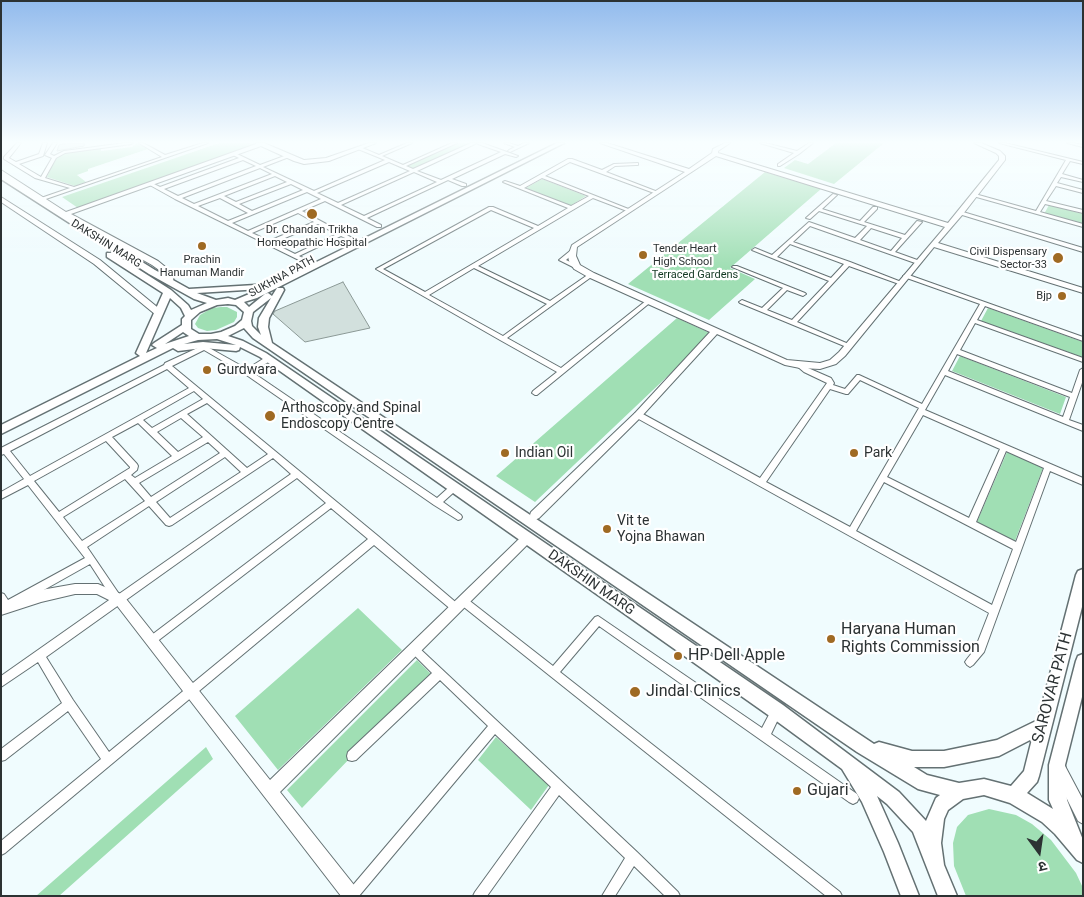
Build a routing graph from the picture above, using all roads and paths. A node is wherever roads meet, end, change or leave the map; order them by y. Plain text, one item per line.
1 (2, 185) edge
2 (15, 185) edge
3 (21, 185) edge
4 (64, 185) edge
5 (83, 185) edge
6 (148, 185) edge
7 (152, 185) edge
8 (171, 185) edge
9 (211, 185) edge
10 (248, 185) edge
11 (284, 185) edge
12 (297, 185) edge
13 (332, 185) edge
14 (381, 185) edge
15 (435, 185) edge
16 (479, 185) edge
17 (484, 185) edge
18 (512, 185) edge
19 (526, 185) edge
20 (564, 185) edge
21 (637, 185) edge
22 (667, 185) edge
23 (816, 185) edge
24 (983, 185) edge
25 (1054, 185) edge
26 (1058, 185) edge
27 (74, 188) junction
28 (520, 188) junction
29 (160, 189) junction
30 (307, 190) junction
31 (656, 192) junction
32 (1083, 192) edge
33 (314, 193) junction
34 (835, 194) dead end
35 (975, 195) junction
36 (220, 196) junction
37 (592, 196) junction
38 (177, 198) junction
39 (43, 199) junction
40 (325, 199) junction
41 (1, 200) edge
42 (1044, 202) junction
43 (236, 204) junction
44 (338, 205) junction
45 (194, 206) junction
46 (571, 208) junction
47 (875, 208) dead end
48 (818, 209) junction
49 (629, 210) junction
50 (298, 211) junction
51 (1083, 212) edge
52 (252, 213) junction
53 (961, 213) junction
54 (1037, 213) junction
55 (66, 214) junction
56 (364, 218) junction
57 (808, 218) dead end
58 (318, 222) junction
59 (919, 222) dead end
60 (228, 223) junction
61 (861, 223) junction
62 (379, 226) dead end
63 (870, 226) junction
64 (950, 226) junction
65 (1083, 226) edge
66 (538, 228) junction
67 (248, 233) junction
68 (341, 234) junction
69 (905, 237) junction
70 (352, 240) dead end
71 (856, 241) junction
72 (789, 242) junction
73 (269, 243) junction
74 (933, 244) junction
75 (755, 250) dead end
76 (1083, 250) edge
77 (892, 253) junction
78 (294, 256) junction
79 (773, 257) junction
80 (307, 262) dead end
81 (918, 262) junction
82 (848, 263) junction
83 (474, 266) junction
84 (735, 267) dead end
85 (591, 275) junction
86 (903, 279) junction
87 (832, 280) junction
88 (169, 281) junction
89 (278, 288) junction
90 (786, 288) junction
91 (187, 291) junction
92 (1083, 291) edge
93 (168, 292) junction
94 (803, 294) dead end
95 (425, 295) junction
96 (649, 301) junction
97 (236, 302) junction
98 (742, 302) dead end
99 (216, 303) junction
100 (550, 304) junction
101 (983, 304) junction
102 (763, 310) junction
103 (158, 313) junction
104 (190, 316) junction
105 (247, 316) junction
106 (974, 321) junction
107 (793, 323) junction
108 (186, 326) junction
109 (716, 330) junction
110 (217, 336) junction
111 (198, 337) junction
112 (502, 339) junction
113 (1083, 339) edge
114 (268, 344) junction
115 (849, 346) junction
116 (251, 349) junction
117 (956, 351) junction
118 (141, 353) junction
119 (152, 354) junction
120 (268, 359) junction
121 (1083, 360) edge
122 (167, 365) junction
123 (800, 365) junction
124 (1083, 370) edge
125 (561, 371) junction
126 (247, 372) junction
127 (944, 372) junction
128 (829, 386) junction
129 (194, 388) junction
130 (535, 393) dead end
131 (1073, 396) junction
132 (208, 399) junction
133 (922, 409) junction
134 (182, 414) junction
135 (638, 415) junction
136 (138, 419) junction
137 (1065, 421) junction
138 (1, 424) edge
139 (1083, 428) edge
140 (1, 430) edge
141 (151, 432) junction
142 (106, 437) junction
143 (208, 438) junction
144 (1004, 447) junction
145 (3, 451) edge
146 (226, 453) junction
147 (272, 455) junction
148 (177, 456) junction
149 (1048, 467) junction
150 (246, 472) junction
151 (297, 474) junction
152 (126, 475) junction
153 (882, 478) junction
154 (28, 481) junction
155 (762, 482) junction
156 (1083, 482) edge
157 (133, 484) junction
158 (450, 491) dead end
159 (1, 496) edge
160 (150, 502) junction
161 (332, 503) junction
162 (437, 503) junction
163 (535, 515) dead end
164 (57, 517) junction
165 (458, 517) dead end
166 (971, 523) junction
167 (851, 532) junction
168 (375, 539) junction
169 (523, 542) dead end
170 (81, 546) junction
171 (1018, 547) junction
172 (91, 559) junction
173 (1083, 575) edge
174 (118, 597) junction
175 (3, 604) edge
176 (459, 605) junction
177 (995, 611) junction
178 (152, 640) junction
179 (414, 650) junction
180 (39, 655) junction
181 (1083, 661) edge
182 (970, 662) dead end
183 (554, 672) junction
184 (440, 674) junction
185 (1, 682) edge
186 (192, 690) junction
187 (69, 704) junction
188 (777, 711) junction
189 (495, 726) junction
190 (1042, 726) junction
191 (764, 736) junction
192 (863, 746) junction
193 (1, 756) edge
194 (352, 756) dead end
195 (108, 760) junction
196 (844, 760) junction
197 (1057, 765) junction
198 (559, 786) junction
199 (270, 791) junction
200 (959, 791) junction
201 (1014, 795) junction
202 (853, 798) dead end
203 (1083, 816) edge
204 (1078, 848) edge
205 (1, 849) edge
206 (633, 856) junction
207 (935, 862) junction
208 (352, 896) edge
209 (479, 896) edge
210 (608, 896) edge
211 (674, 896) edge
212 (836, 896) edge
213 (910, 896) edge
214 (948, 896) edge

1 - 93 main road, DAKSHIN MARG
2 - 88 main road, DAKSHIN MARG
3 - 39 street
4 - 27 street
5 - 27 street
6 - 55 street
7 - 29 street
8 - 29 street
9 - 38 street
10 - 36 street
11 - 43 street
12 - 30 street
13 - 33 street
14 - 44 street
15 - 56 street
16 - 89 main road, SUKHNA PATH
17 - 89 main road, SUKHNA PATH
18 - 28 street
19 - 28 street
20 - 37 street
21 - 31 street
22 - 31 street
23 - 64 street
24 - 35 street
25 - 42 street
26 - 32 street
27 - 39 street
28 - 46 street
29 - 38 street
30 - 33 street
30 - 52 street
31 - 49 street
33 - 40 street
34 - 48 street
35 - 53 street
35 - 54 street
36 - 43 street
36 - 45 street
37 - 46 street
37 - 49 street
38 - 45 street
39 - 55 street
40 - 44 street
40 - 50 street
41 - 103 street
42 - 51 street
42 - 54 street
43 - 52 street
44 - 56 street
45 - 60 street
46 - 66 street
47 - 61 street
48 - 57 street
48 - 61 street
49 - 85 street
50 - 58 street
50 - 67 street
52 - 60 street
53 - 64 street
53 - 76 street
54 - 65 street
55 - 88 street
56 - 62 street
58 - 68 street
58 - 73 street
59 - 69 street
60 - 67 street
61 - 63 street
63 - 69 street
63 - 71 street
64 - 74 street
66 - 83 street
66 - 95 street
67 - 73 street
68 - 70 street
68 - 78 street
69 - 77 street
71 - 72 street
71 - 77 street
72 - 79 street
72 - 82 street
73 - 78 street
74 - 81 street
74 - 92 street
75 - 79 street
77 - 81 street
78 - 80 street
79 - 87 street
81 - 86 street
82 - 86 street
82 - 87 street
83 - 95 street
83 - 100 street
84 - 90 street
85 - 96 street
85 - 100 street
86 - 101 street
86 - 115 street
87 - 107 street
88 - 91 main road, DAKSHIN MARG
89 - 91 main road
89 - 97 main road, SUKHNA PATH
89 - 105 main road, SUKHNA PATH
89 - 114 main road
90 - 94 street
90 - 102 street
91 - 99 main road, DAKSHIN MARG
93 - 103 main road
93 - 104 main road, DAKSHIN MARG
95 - 112 street
96 - 109 street
96 - 125 street
97 - 99 main road, SUKHNA PATH
97 - 105 main road, DAKSHIN MARG
98 - 102 street
99 - 104 main road
100 - 112 street
101 - 106 street
101 - 113 street
102 - 107 street
103 - 118 main road
104 - 108 main road
105 - 110 main road, SUKHNA PATH
105 - 114 main road, DAKSHIN MARG
106 - 117 street
106 - 121 street
107 - 115 street
108 - 111 main road
108 - 118 main road
109 - 123 street
109 - 135 street
110 - 111 main road
110 - 116 main road, DAKSHIN MARG
111 - 119 main road
112 - 125 street
114 - 192 main road, DAKSHIN MARG
115 - 123 street
116 - 119 main road
116 - 120 main road, DAKSHIN MARG
117 - 127 street
117 - 131 street
118 - 138 main road
119 - 140 main road
120 - 126 street
120 - 188 main road, DAKSHIN MARG
122 - 126 street
122 - 129 street
122 - 145 street
123 - 128 street
124 - 131 street
125 - 130 street
126 - 162 street
127 - 133 street
127 - 137 street
128 - 133 street
128 - 155 street
129 - 132 street
129 - 136 street
131 - 137 street
132 - 134 street
132 - 147 street
133 - 144 street
133 - 153 street
134 - 141 street
134 - 143 street
135 - 155 street
135 - 163 street
136 - 141 street
136 - 142 street
137 - 139 street
141 - 148 street
142 - 152 street
142 - 154 street
143 - 146 street
143 - 148 street
144 - 149 street
144 - 166 street
145 - 154 street
146 - 150 street
146 - 160 street
147 - 150 street
147 - 151 street
148 - 157 street
149 - 156 street
149 - 171 street
150 - 160 street
151 - 161 street
151 - 174 street
152 - 157 street
152 - 164 street
153 - 166 street
153 - 167 street
154 - 159 street
154 - 164 street
155 - 167 street
157 - 160 street
158 - 162 street
160 - 170 street
161 - 168 street
161 - 178 street
162 - 165 street
164 - 170 street
166 - 171 street
167 - 177 street
168 - 176 street
168 - 186 street
169 - 176 street
170 - 172 street
171 - 177 street
172 - 174 street
172 - 175 street
173 - 190 main road, SAROVAR PATH
174 - 175 street
174 - 178 street
174 - 180 street
176 - 179 street
176 - 183 street
177 - 182 street
178 - 186 street
179 - 184 street
179 - 199 street
180 - 185 street
180 - 187 street
181 - 197 main road, SAROVAR PATH
183 - 191 street
183 - 212 street
184 - 189 street
184 - 194 street
186 - 195 street
186 - 199 street
187 - 193 street
187 - 195 street
188 - 191 street
188 - 196 main road, DAKSHIN MARG
189 - 198 street
189 - 208 street
190 - 192 main road
190 - 201 main road, SAROVAR PATH
191 - 202 street
192 - 200 main road, DAKSHIN MARG
195 - 205 street
196 - 207 main road, DAKSHIN MARG
196 - 213 main road
197 - 203 street
197 - 204 main road, SAROVAR PATH
198 - 206 street
198 - 209 street
199 - 208 street
200 - 201 main road
200 - 207 main road
201 - 204 main road
206 - 210 street
206 - 211 street
207 - 214 main road

